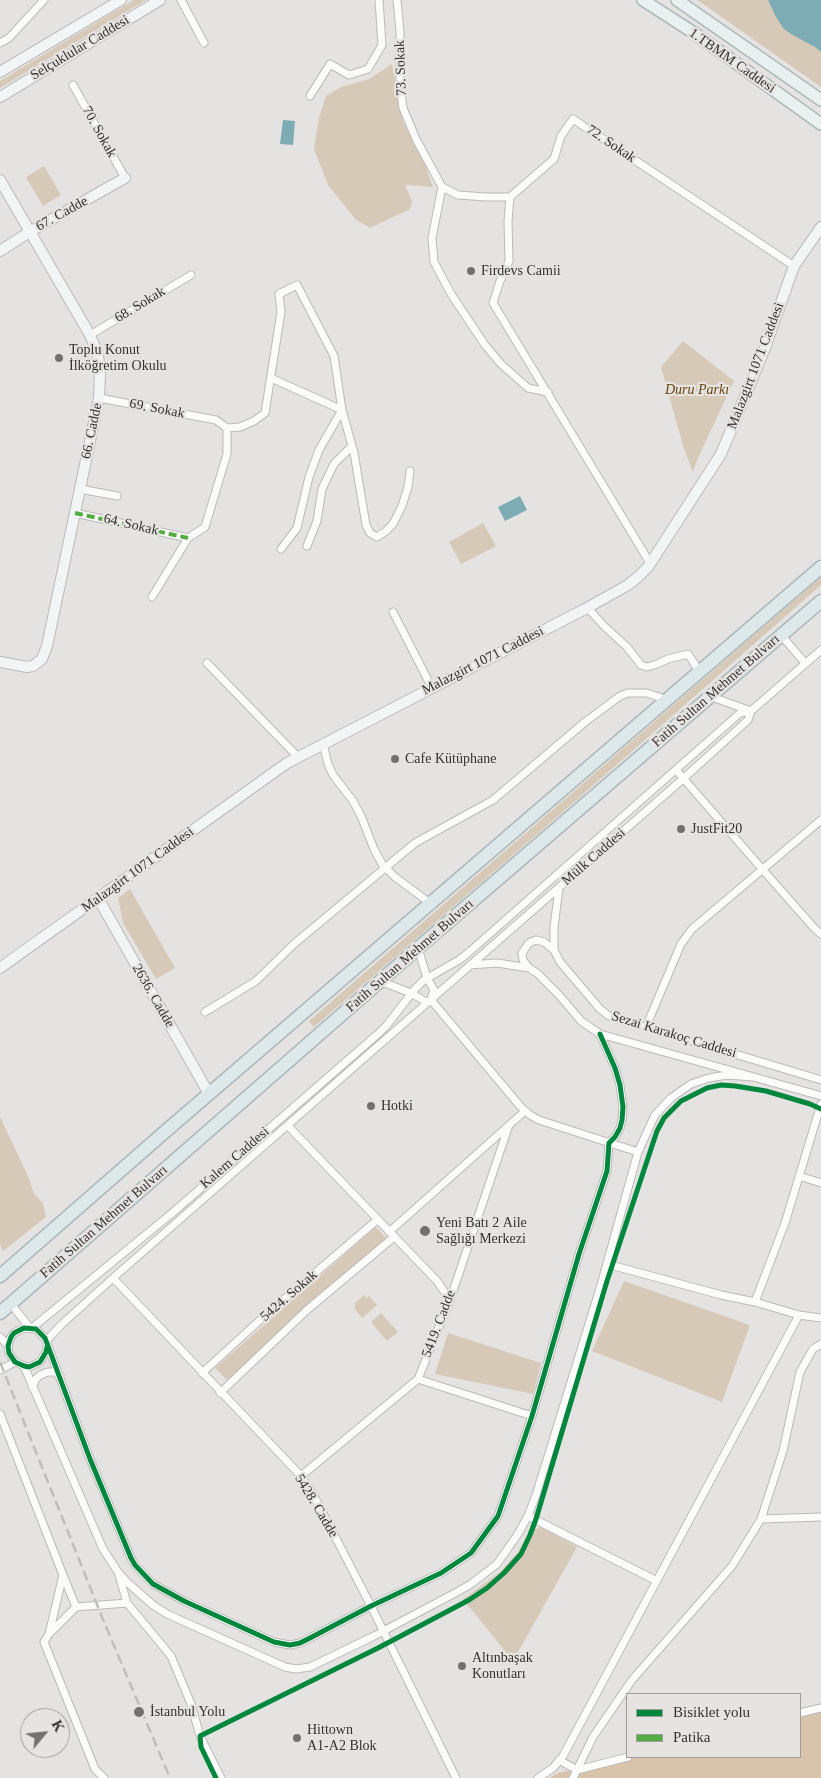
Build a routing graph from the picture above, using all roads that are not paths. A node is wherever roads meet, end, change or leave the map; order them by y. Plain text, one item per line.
1 (44, 0) edge
2 (121, 0) edge
3 (160, 0) edge
4 (181, 0) edge
5 (379, 0) edge
6 (397, 0) edge
7 (643, 0) edge
8 (677, 0) edge
9 (0, 43) edge
10 (204, 43) dead end
11 (0, 72) edge
12 (73, 85) dead end
13 (310, 96) dead end
14 (0, 97) edge
15 (821, 100) edge
16 (821, 124) edge
17 (125, 178) joint
18 (0, 180) edge
19 (442, 187) junction
20 (510, 197) junction
21 (821, 227) edge
22 (31, 231) junction
23 (0, 251) edge
24 (794, 266) junction
25 (191, 274) dead end
26 (90, 335) junction
27 (271, 378) junction
28 (548, 392) junction
29 (98, 398) junction
30 (342, 410) junction
31 (227, 428) junction
32 (352, 446) junction
33 (410, 471) dead end
34 (80, 489) junction
35 (117, 496) dead end
36 (75, 512) junction
37 (188, 538) junction
38 (307, 546) dead end
39 (281, 549) dead end
40 (650, 563) junction
41 (821, 567) edge
42 (152, 598) dead end
43 (821, 601) edge
44 (587, 607) junction
45 (392, 612) dead end
46 (781, 635) junction
47 (821, 650) edge
48 (0, 662) edge
49 (207, 662) dead end
50 (805, 663) junction
51 (699, 671) junction
52 (432, 688) junction
53 (709, 696) junction
54 (667, 700) junction
55 (751, 711) junction
56 (323, 744) junction
57 (298, 757) junction
58 (676, 770) junction
59 (684, 778) junction
60 (821, 820) edge
61 (386, 868) junction
62 (763, 870) junction
63 (559, 888) junction
64 (98, 898) junction
65 (430, 903) junction
66 (821, 934) edge
67 (418, 948) junction
68 (554, 950) junction
69 (470, 965) junction
70 (0, 968) edge
71 (529, 968) junction
72 (428, 978) junction
73 (380, 982) junction
74 (411, 993) junction
75 (431, 1000) junction
76 (205, 1012) dead end
77 (646, 1027) junction
78 (600, 1034) junction
79 (753, 1077) junction
80 (821, 1080) edge
81 (209, 1094) junction
82 (821, 1096) edge
83 (821, 1104) edge
84 (525, 1111) junction
85 (509, 1125) junction
86 (288, 1126) junction
87 (609, 1143) junction
88 (638, 1152) junction
89 (799, 1176) junction
90 (821, 1183) edge
91 (377, 1220) junction
92 (391, 1235) junction
93 (607, 1264) junction
94 (0, 1276) edge
95 (113, 1278) junction
96 (450, 1300) junction
97 (755, 1302) junction
98 (10, 1304) junction
99 (0, 1313) edge
100 (800, 1315) junction
101 (821, 1318) edge
102 (31, 1328) junction
103 (0, 1337) edge
104 (47, 1344) junction
105 (821, 1344) edge
106 (8, 1346) junction
107 (0, 1351) edge
108 (16, 1362) junction
109 (24, 1366) junction
110 (0, 1370) edge
111 (202, 1373) junction
112 (60, 1376) junction
113 (418, 1379) junction
114 (32, 1387) junction
115 (220, 1392) junction
116 (0, 1414) edge
117 (532, 1416) junction
118 (301, 1476) junction
119 (528, 1516) junction
120 (821, 1517) edge
121 (761, 1518) junction
122 (118, 1572) junction
123 (63, 1575) junction
124 (657, 1582) junction
125 (128, 1602) junction
126 (371, 1606) junction
127 (76, 1607) junction
128 (383, 1631) junction
129 (49, 1634) junction
130 (821, 1708) edge
131 (801, 1713) edge
132 (626, 1758) edge
133 (559, 1760) junction
134 (577, 1770) junction
135 (104, 1778) edge
136 (220, 1778) edge
137 (456, 1778) edge
138 (538, 1778) edge
139 (573, 1778) edge

1 - 9 street
2 - 11 street, Selçuklular Caddesi
3 - 14 street, Selçuklular Caddesi
4 - 10 street
5 - 13 street
6 - 19 street, 73. Sokak
7 - 16 main road, 1.TBMM Caddesi
8 - 15 main road, 1.TBMM Caddesi
12 - 17 street, 70. Sokak
17 - 22 street, 67. Cadde
18 - 22 street, 66. Cadde
19 - 20 street
19 - 28 street
20 - 24 street, 72. Sokak
20 - 28 street
21 - 24 street, Malazgirt 1071 Caddesi
22 - 23 street, 67. Cadde
22 - 26 street, 66. Cadde
24 - 40 street, Malazgirt 1071 Caddesi
25 - 26 street, 68. Sokak
26 - 29 street, 66. Cadde
27 - 30 street
27 - 30 street
27 - 31 street
28 - 40 street
29 - 31 street, 69. Sokak
29 - 34 street, 66. Cadde
30 - 32 street
30 - 39 street
31 - 37 street
32 - 33 street
32 - 38 street
34 - 35 street
34 - 36 street, 66. Cadde
36 - 37 street, 64. Sokak
36 - 48 street, 66. Cadde
37 - 42 street
40 - 44 street, Malazgirt 1071 Caddesi
41 - 51 highway, Fatih Sultan Mehmet Bulvarı
43 - 46 highway, Fatih Sultan Mehmet Bulvarı
44 - 51 street
44 - 52 street, Malazgirt 1071 Caddesi
45 - 52 street
46 - 50 street
46 - 53 highway, Fatih Sultan Mehmet Bulvarı
47 - 50 street, Mülk Caddesi
49 - 57 street
50 - 55 street, Mülk Caddesi
51 - 54 highway, Fatih Sultan Mehmet Bulvarı
52 - 56 street, Malazgirt 1071 Caddesi
53 - 55 street
53 - 67 highway, Fatih Sultan Mehmet Bulvarı
54 - 61 street
54 - 65 highway, Fatih Sultan Mehmet Bulvarı
55 - 58 street, Mülk Caddesi
55 - 59 street, Mülk Caddesi
56 - 57 street, Malazgirt 1071 Caddesi
56 - 61 street
57 - 64 street, Malazgirt 1071 Caddesi
58 - 59 street
58 - 72 street, Mülk Caddesi
59 - 62 street
59 - 63 street, Mülk Caddesi
60 - 62 street
61 - 65 street
61 - 76 street
62 - 66 street
62 - 77 street
63 - 68 street
63 - 69 street, Mülk Caddesi
64 - 70 street, Malazgirt 1071 Caddesi
64 - 81 street, 2636. Cadde
65 - 81 highway, Fatih Sultan Mehmet Bulvarı
67 - 72 street
67 - 73 highway, Fatih Sultan Mehmet Bulvarı
68 - 71 street
68 - 77 street, Sezai Karakoç Caddesi
69 - 71 street
69 - 75 street, Mülk Caddesi
71 - 78 street
72 - 74 street, Kalem Caddesi
72 - 75 street
73 - 74 street
73 - 98 highway, Fatih Sultan Mehmet Bulvarı
74 - 75 street
74 - 102 street, Kalem Caddesi
75 - 84 street
75 - 86 street, Kalem Caddesi
77 - 80 street, Sezai Karakoç Caddesi
78 - 79 street
78 - 87 street
79 - 82 street
79 - 88 street
81 - 94 highway, Fatih Sultan Mehmet Bulvarı
83 - 89 street
84 - 85 street
84 - 87 street
85 - 92 street
85 - 96 street, 5419. Cadde
86 - 91 street
86 - 95 street, Kalem Caddesi
87 - 88 street
87 - 117 street
88 - 93 street
89 - 90 street
89 - 97 street
91 - 92 street
91 - 111 street, 5424. Sokak
92 - 96 street
92 - 115 street
93 - 97 street
93 - 119 street
95 - 104 street, Kalem Caddesi
95 - 111 street, 5428. Cadde
96 - 113 street, 5419. Cadde
97 - 100 street
98 - 99 highway, Fatih Sultan Mehmet Bulvarı
98 - 102 street
100 - 101 street
100 - 124 street
102 - 104 street
102 - 106 street
103 - 106 street
104 - 109 street
104 - 112 street
105 - 121 street
106 - 107 street
106 - 108 street
108 - 109 street
108 - 110 street
109 - 114 street
111 - 115 street, 5428. Cadde
112 - 114 street
112 - 126 street
113 - 117 street
113 - 118 street, 5419. Cadde
114 - 122 street
115 - 118 street, 5428. Cadde
116 - 123 street
117 - 126 street
118 - 126 street, 5428. Cadde
119 - 124 street
119 - 128 street
120 - 121 street
121 - 134 street
122 - 125 street
122 - 128 street
123 - 127 street
123 - 129 street
124 - 133 street
125 - 127 street
125 - 136 street
126 - 128 street, 5428. Cadde
127 - 129 street
128 - 137 street, 5428. Cadde
129 - 135 street
130 - 131 street
132 - 134 street
133 - 134 street
133 - 138 street
134 - 139 street

